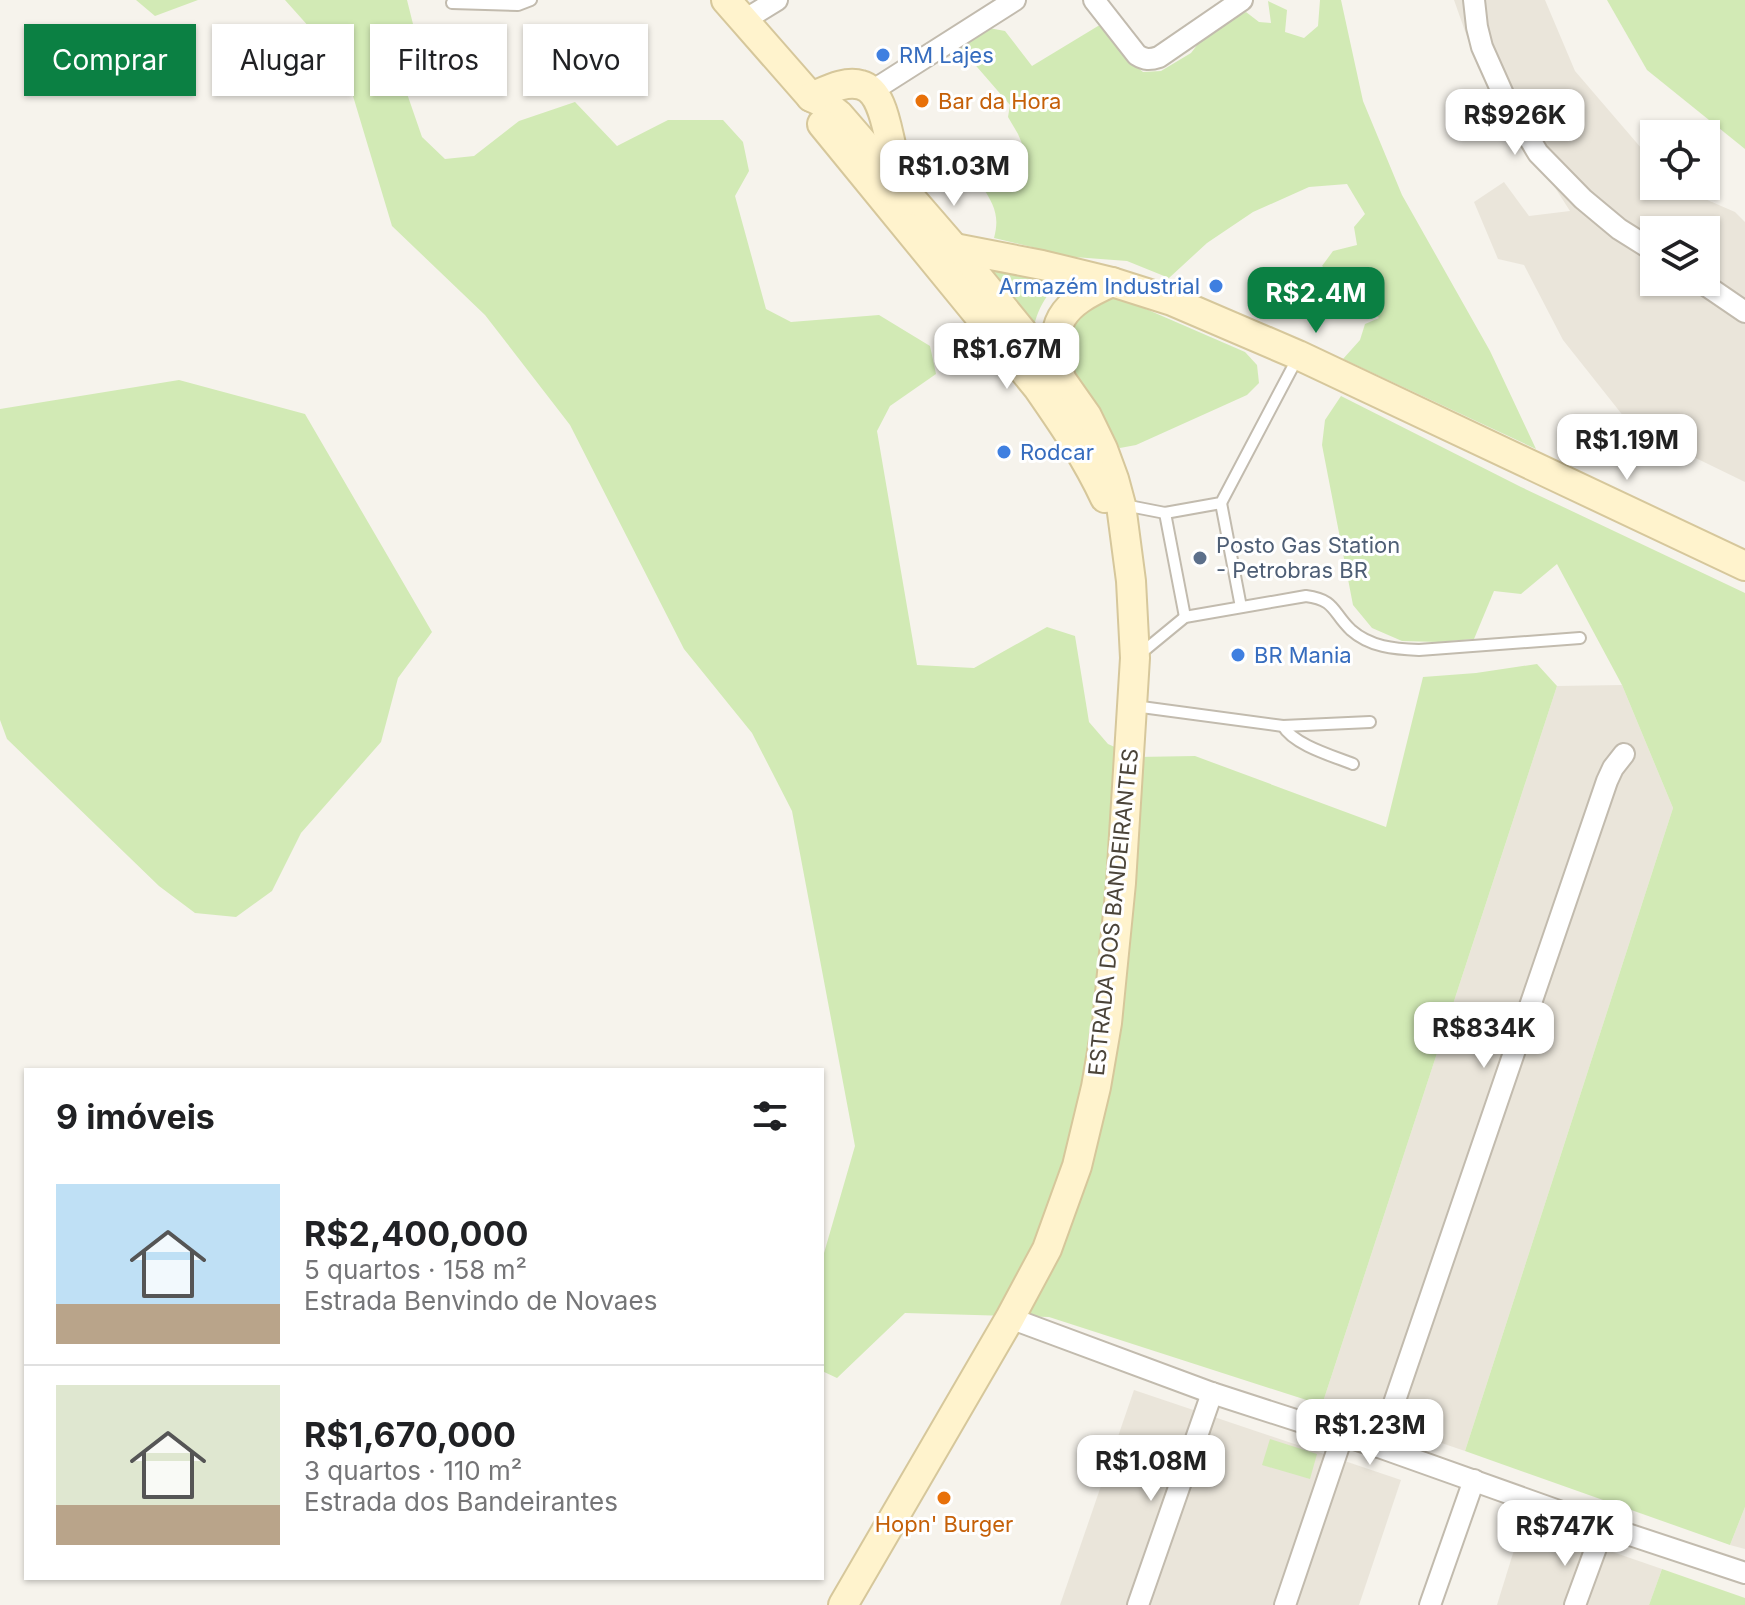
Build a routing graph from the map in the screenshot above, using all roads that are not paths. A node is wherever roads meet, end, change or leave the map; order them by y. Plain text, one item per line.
1 (531, 0) edge
2 (777, 0) edge
3 (1015, 0) edge
4 (1094, 0) edge
5 (1242, 0) edge
6 (1474, 0) edge
7 (452, 3) dead end
8 (734, 10) edge
9 (872, 91) junction
10 (811, 97) junction
11 (911, 215) junction
12 (1640, 242) edge
13 (955, 249) junction
14 (1112, 282) junction
15 (1720, 295) edge
16 (1745, 312) edge
17 (1298, 355) junction
18 (1061, 379) junction
19 (1221, 503) junction
20 (1121, 505) junction
21 (1165, 513) junction
22 (1125, 543) junction
23 (1740, 564) edge
24 (1241, 607) junction
25 (1185, 617) junction
26 (1580, 638) dead end
27 (1135, 658) junction
28 (1132, 706) junction
29 (1370, 722) dead end
30 (1283, 726) junction
31 (1624, 754) dead end
32 (1353, 764) dead end
33 (1010, 1318) junction
34 (1212, 1393) junction
35 (1343, 1434) junction
36 (1379, 1447) junction
37 (1474, 1480) junction
38 (1604, 1526) junction
39 (1745, 1573) edge
40 (843, 1605) edge
41 (1138, 1605) edge
42 (1285, 1605) edge
43 (1430, 1605) edge
44 (1575, 1605) edge

1 - 7 lane
2 - 8 street
3 - 9 street
4 - 5 street
6 - 12 street
8 - 10 main road, ESTRADA DOS BANDEIRANTES
9 - 10 main road
9 - 11 main road
10 - 11 main road, ESTRADA DOS BANDEIRANTES
11 - 13 main road, ESTRADA DOS BANDEIRANTES
11 - 22 main road, ESTRADA DOS BANDEIRANTES
13 - 14 main road
13 - 18 main road, ESTRADA DOS BANDEIRANTES
14 - 17 main road
14 - 18 main road
15 - 16 street
17 - 19 lane
17 - 23 main road
18 - 20 main road, ESTRADA DOS BANDEIRANTES
19 - 21 lane
19 - 24 lane
20 - 21 lane
20 - 22 main road, ESTRADA DOS BANDEIRANTES
21 - 25 lane
22 - 27 main road, ESTRADA DOS BANDEIRANTES
24 - 25 lane
24 - 26 lane
25 - 27 lane
27 - 28 main road, ESTRADA DOS BANDEIRANTES
28 - 30 lane
28 - 33 main road, ESTRADA DOS BANDEIRANTES
29 - 30 lane
30 - 32 lane
31 - 36 street
33 - 34 street
33 - 40 main road, ESTRADA DOS BANDEIRANTES
34 - 35 street
34 - 41 street
35 - 36 street
35 - 42 street
36 - 37 street
37 - 38 street
37 - 43 street
38 - 39 street
38 - 44 street

